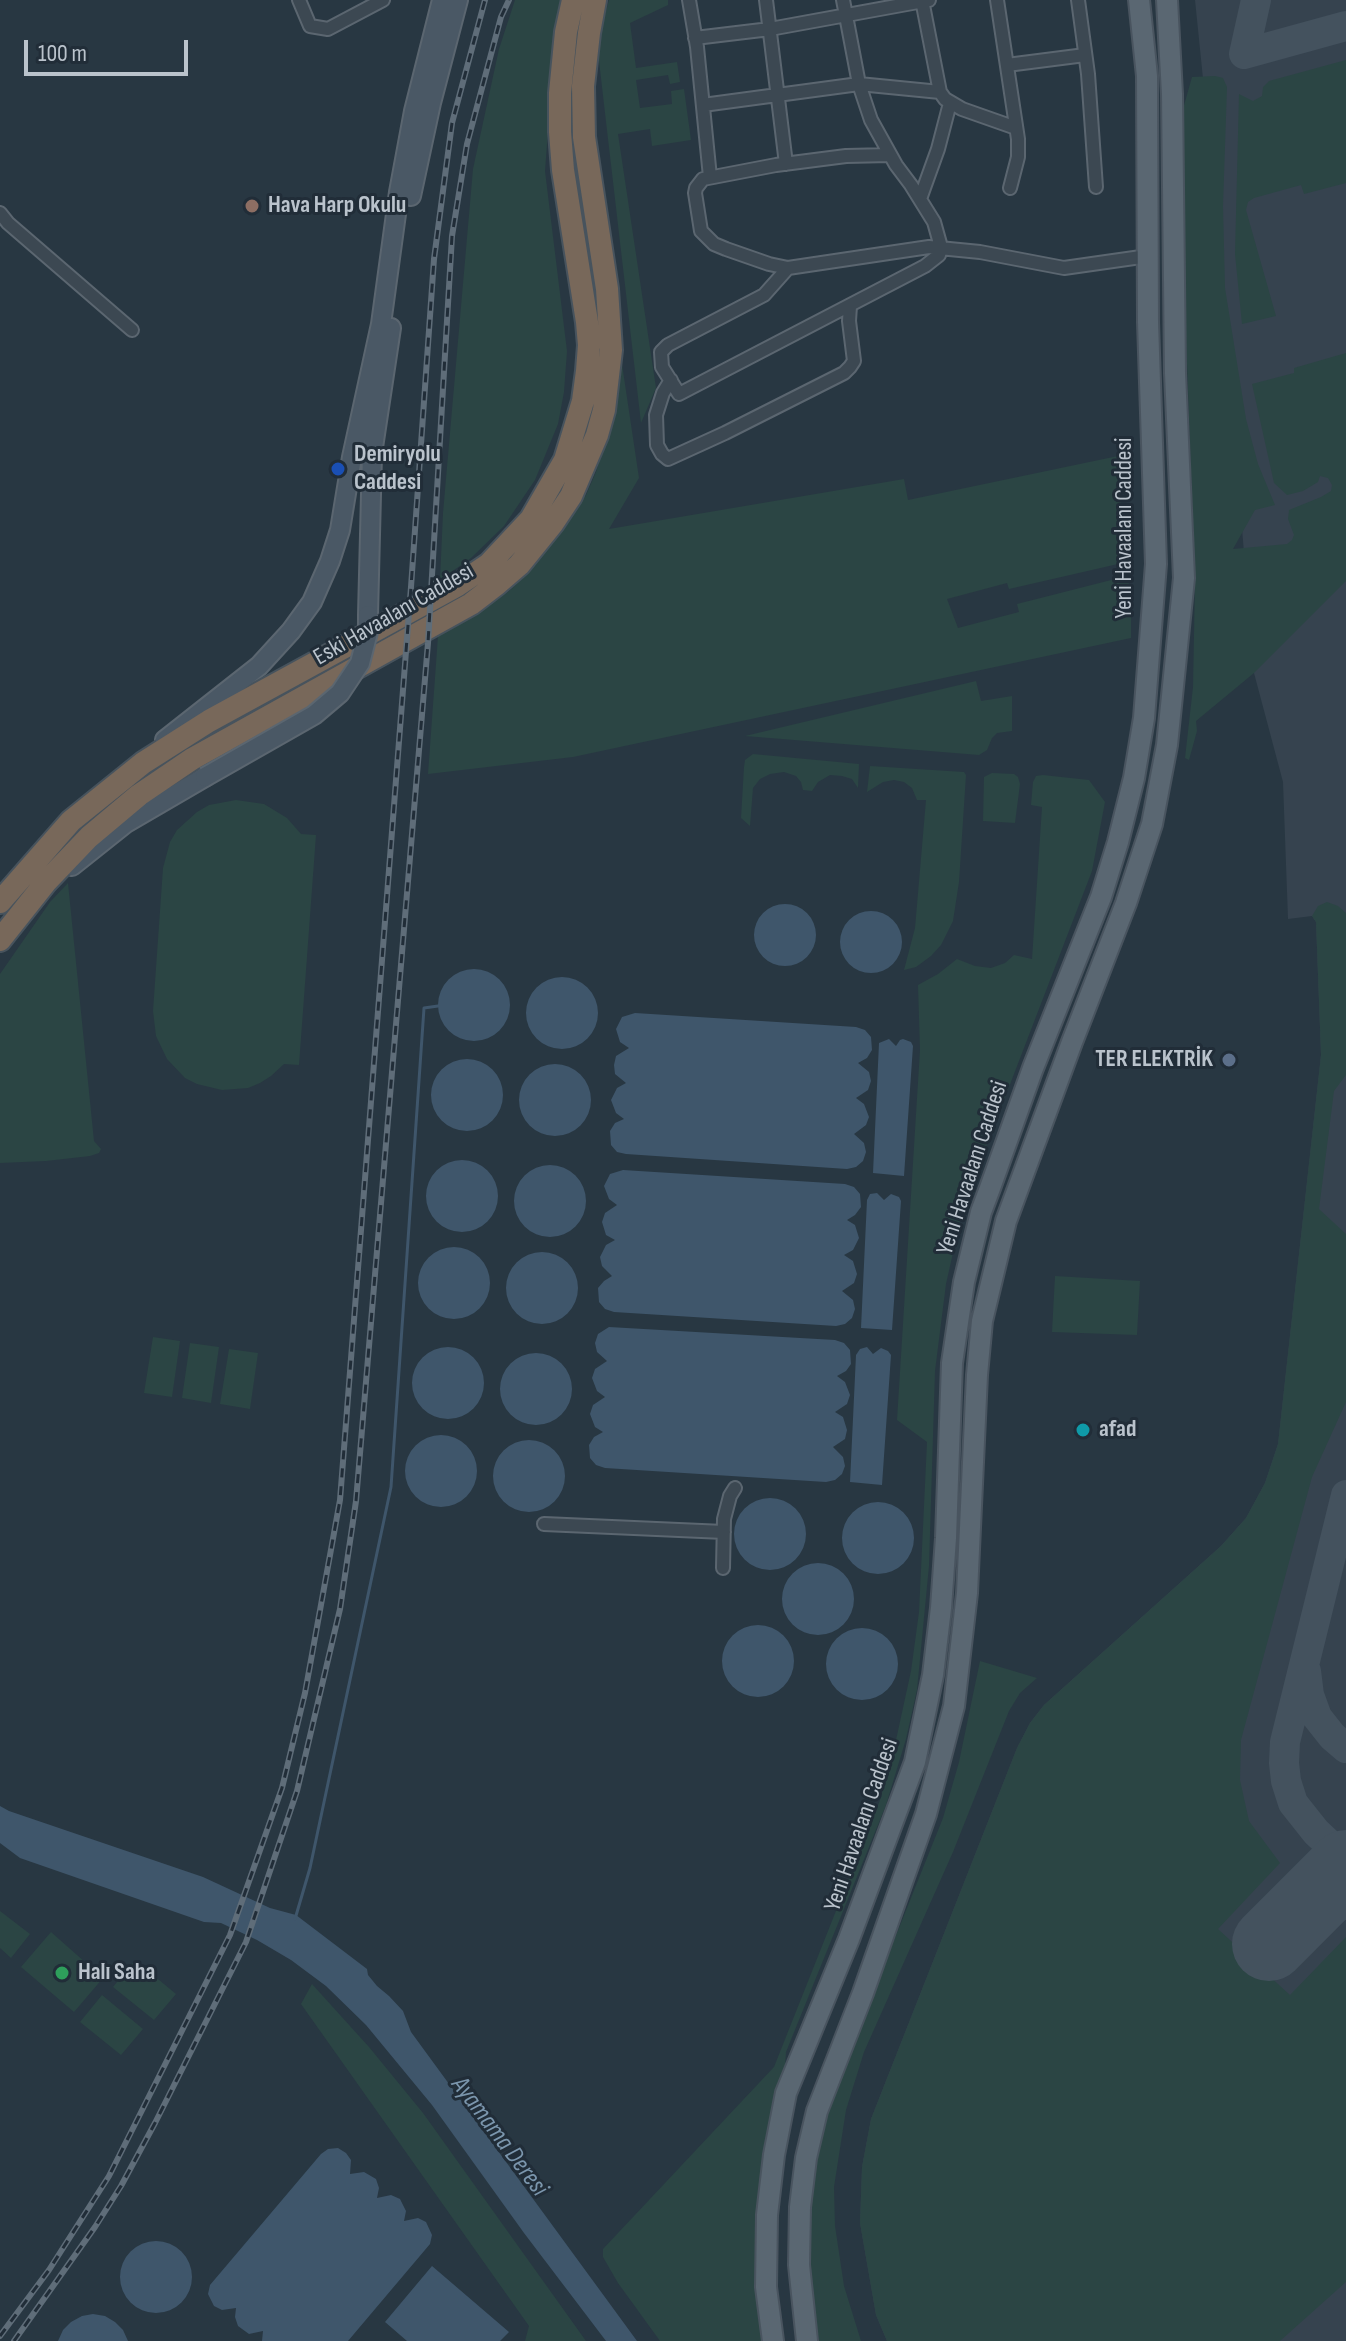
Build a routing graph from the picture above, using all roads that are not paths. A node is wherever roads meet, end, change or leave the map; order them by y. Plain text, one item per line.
1 (299, 0) edge
2 (383, 0) edge
3 (573, 0) edge
4 (595, 0) edge
5 (689, 0) edge
6 (766, 0) edge
7 (843, 0) edge
8 (925, 0) edge
9 (997, 0) edge
10 (1078, 0) edge
11 (1139, 0) edge
12 (1167, 0) edge
13 (445, 2) edge
14 (845, 14) junction
15 (770, 29) junction
16 (695, 38) junction
17 (1085, 55) junction
18 (1007, 65) junction
19 (859, 84) junction
20 (940, 92) junction
21 (778, 95) junction
22 (950, 103) junction
23 (703, 105) junction
24 (1016, 128) junction
25 (890, 155) junction
26 (786, 164) junction
27 (710, 177) junction
28 (1096, 187) dead end
29 (1010, 188) dead end
30 (920, 199) junction
31 (0, 213) edge
32 (941, 247) junction
33 (1148, 256) junction
34 (1172, 256) junction
35 (788, 268) junction
36 (850, 306) junction
37 (132, 330) dead end
38 (1149, 373) junction
39 (1175, 373) junction
40 (671, 380) junction
41 (143, 763) junction
42 (46, 882) junction
43 (0, 902) edge
44 (0, 940) edge
45 (980, 1220) junction
46 (1004, 1228) junction
47 (735, 1488) dead end
48 (544, 1524) dead end
49 (724, 1532) junction
50 (723, 1568) dead end
51 (773, 2341) edge
52 (807, 2341) edge

1 - 2 street
3 - 41 highway, Eski Havaalanı Caddesi
4 - 42 highway, Eski Havaalanı Caddesi
5 - 16 street
6 - 15 street
7 - 14 street
8 - 14 street
8 - 20 street
9 - 18 street
10 - 17 street
11 - 33 main road, Yeni Havaalanı Caddesi
12 - 34 main road, Yeni Havaalanı Caddesi
13 - 41 main road
13 - 42 main road, bridge
14 - 15 street
14 - 19 street
15 - 16 street
15 - 21 street
16 - 23 street
17 - 18 street
17 - 28 street
18 - 24 street
19 - 20 street
19 - 21 street
19 - 25 street
20 - 22 street
21 - 23 street
21 - 26 street
22 - 24 street
22 - 30 street
23 - 27 street
24 - 29 street
25 - 26 street
25 - 30 street
26 - 27 street
27 - 35 street
30 - 32 street
31 - 37 street
32 - 33 street
32 - 35 street
32 - 36 street
33 - 34 main road
33 - 38 main road, Yeni Havaalanı Caddesi
34 - 39 main road, Yeni Havaalanı Caddesi
35 - 40 street
36 - 40 street
36 - 40 street
38 - 39 main road
38 - 45 main road, Yeni Havaalanı Caddesi
39 - 46 main road, Yeni Havaalanı Caddesi
41 - 43 highway, Eski Havaalanı Caddesi
42 - 44 highway, Eski Havaalanı Caddesi
45 - 46 main road
45 - 51 main road, Yeni Havaalanı Caddesi
46 - 52 main road, Yeni Havaalanı Caddesi
47 - 49 street
48 - 49 street
49 - 50 street

